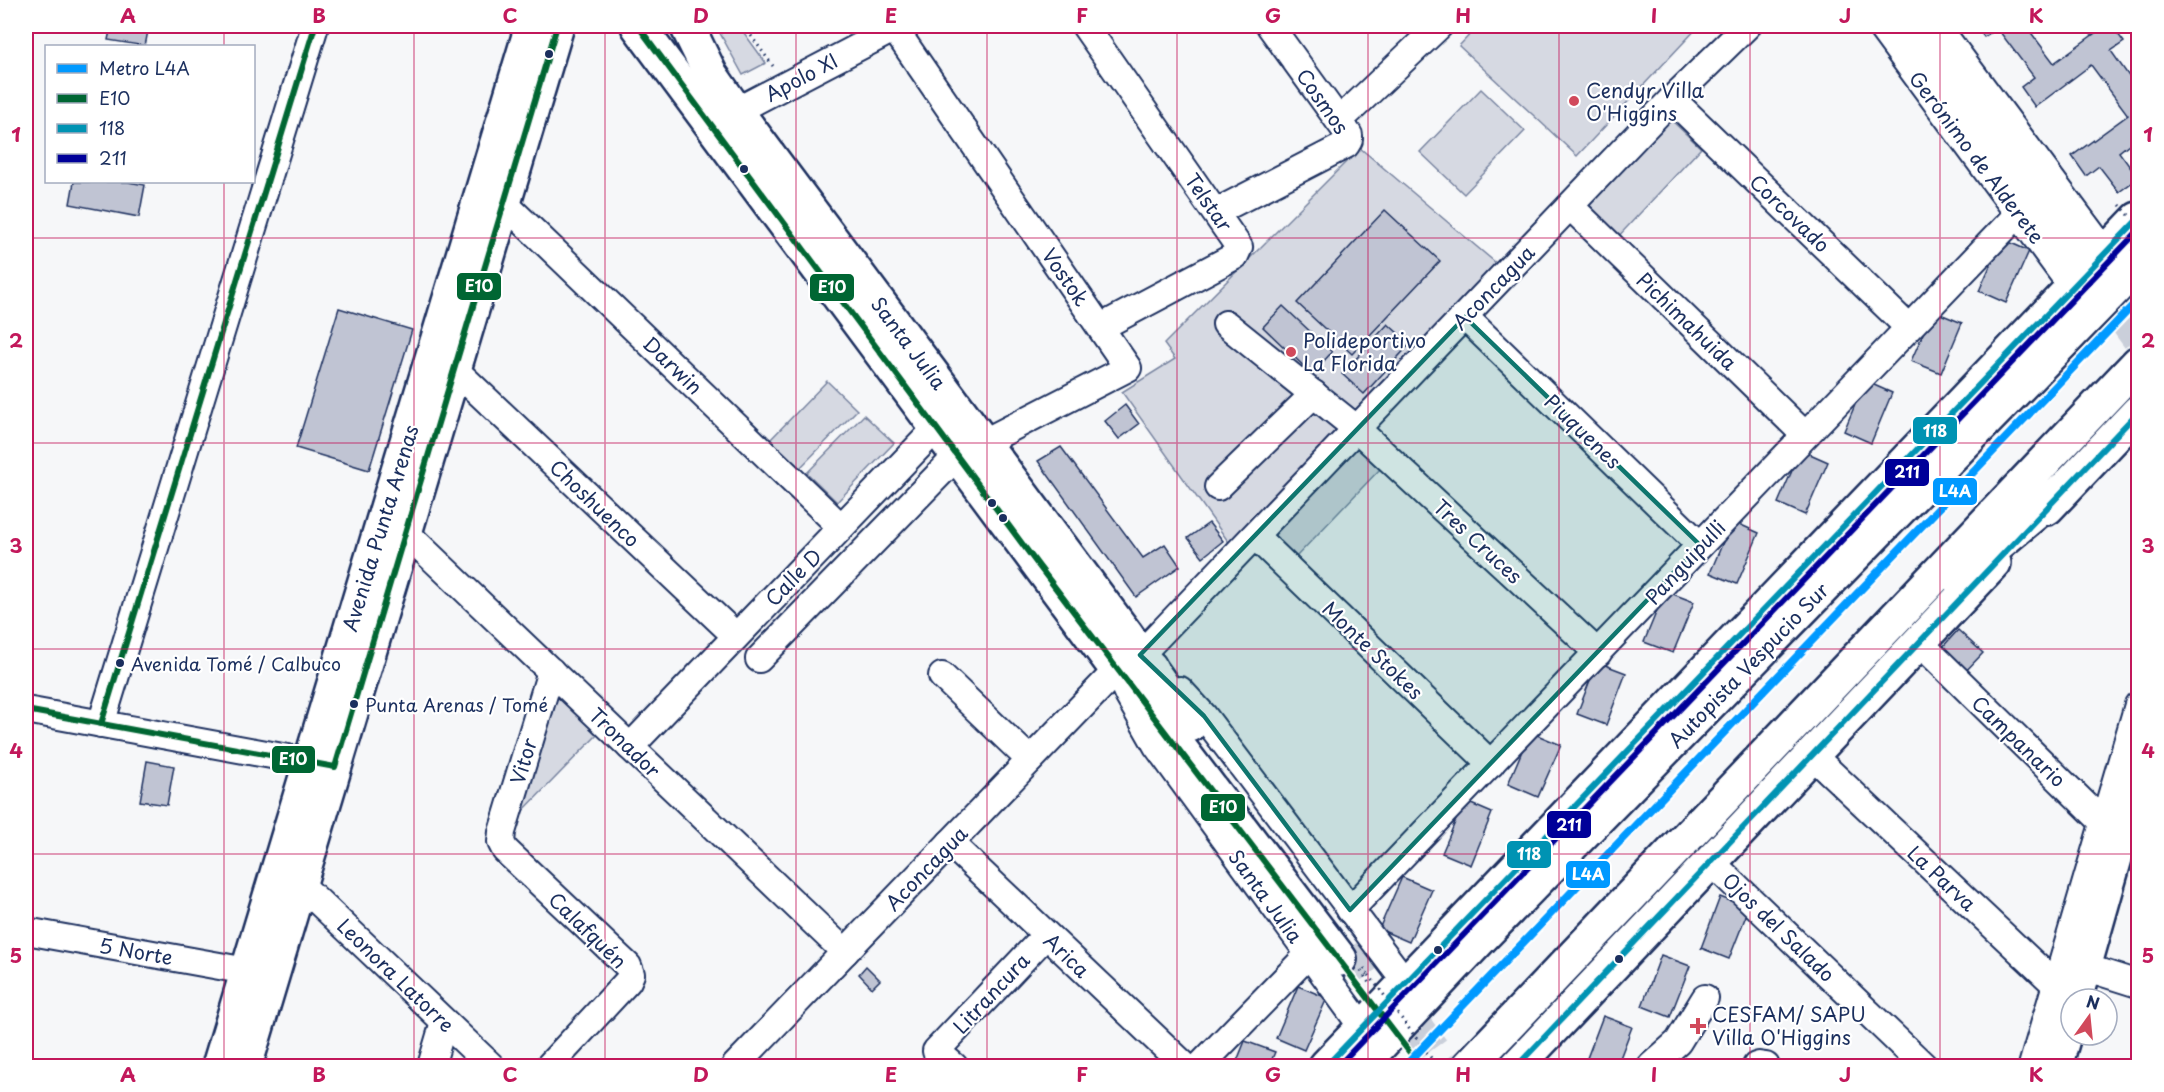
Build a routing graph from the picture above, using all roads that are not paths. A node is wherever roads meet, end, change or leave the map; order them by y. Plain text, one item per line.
1 (315, 26) edge
2 (532, 26) edge
3 (557, 26) edge
4 (638, 26) edge
5 (687, 26) edge
6 (1085, 26) edge
7 (1270, 26) edge
8 (1439, 26) edge
9 (1747, 26) edge
10 (1880, 26) edge
11 (1908, 26) edge
12 (1937, 26) edge
13 (896, 27) edge
14 (1672, 99) junction
15 (736, 111) junction
16 (1339, 121) junction
17 (504, 203) junction
18 (1570, 206) junction
19 (1216, 212) junction
20 (2129, 212) edge
21 (2019, 213) junction
22 (2139, 265) edge
23 (2086, 266) junction
24 (1465, 316) junction
25 (1226, 324) dead end
26 (1101, 327) junction
27 (1908, 327) junction
28 (2139, 363) edge
29 (454, 369) junction
30 (1314, 394) junction
31 (2138, 412) edge
32 (947, 417) junction
33 (1357, 429) junction
34 (1804, 435) junction
35 (970, 449) junction
36 (1218, 487) dead end
37 (2065, 488) junction
38 (841, 527) junction
39 (405, 532) junction
40 (1255, 536) junction
41 (1700, 545) junction
42 (736, 636) junction
43 (1919, 642) junction
44 (1598, 653) junction
45 (759, 658) dead end
46 (1129, 662) junction
47 (551, 671) junction
48 (942, 676) dead end
49 (2139, 705) edge
50 (26, 710) edge
51 (101, 724) junction
52 (1779, 740) junction
53 (630, 747) junction
54 (1812, 755) junction
55 (1030, 760) junction
56 (322, 764) junction
57 (1491, 764) junction
58 (2139, 777) edge
59 (2112, 831) junction
60 (950, 843) junction
61 (505, 850) joint
62 (1712, 862) junction
63 (300, 884) junction
64 (1350, 910) junction
65 (26, 931) edge
66 (1046, 935) junction
67 (845, 952) junction
68 (1342, 956) junction
69 (247, 971) junction
70 (2139, 984) edge
71 (1389, 987) junction
72 (2068, 987) edge
73 (2073, 987) edge
74 (2110, 987) edge
75 (1705, 998) dead end
76 (2059, 1015) edge
77 (444, 1022) junction
78 (1363, 1028) junction
79 (2059, 1047) edge
80 (945, 1059) edge
81 (219, 1066) edge
82 (245, 1066) edge
83 (430, 1066) edge
84 (491, 1066) edge
85 (549, 1066) edge
86 (735, 1066) edge
87 (1185, 1066) edge
88 (1200, 1066) edge
89 (1326, 1066) edge
90 (1360, 1066) edge
91 (1469, 1066) edge
92 (1516, 1066) edge
93 (1651, 1066) edge
94 (1756, 1066) edge
95 (1766, 1066) edge
96 (1924, 1066) edge
97 (2032, 1066) edge
98 (2055, 1066) edge

1 - 51 street
2 - 56 main road, Avenida Punta Arenas
3 - 17 main road, Avenida Punta Arenas
4 - 32 main road, Santa Julia
5 - 15 main road, Santa Julia
6 - 19 street, Telstar
7 - 16 street, Cosmos
8 - 16 street
9 - 14 street, Aconcagua
10 - 21 street, Gerónimo de Alderete
11 - 23 main road, Gerónimo de Alderete
12 - 23 street
13 - 15 street, Apolo XI
13 - 26 street, Vostok
14 - 18 street, Aconcagua
14 - 27 street, Corcovado
15 - 32 main road, Santa Julia
16 - 19 street, Cosmos
17 - 29 main road, Avenida Punta Arenas
17 - 38 street, Darwin
18 - 24 street, Aconcagua
18 - 34 street, Pichimahuida
19 - 26 street, Telstar
20 - 23 main road
21 - 23 street, Gerónimo de Alderete
21 - 27 street, Panguipulli
22 - 90 main road, Autopista Vespucio Sur
23 - 71 main road
24 - 33 street, Aconcagua
24 - 41 street, Piuquenes
25 - 30 street, Tres Cruces
26 - 35 street, Vostok
27 - 34 street, Panguipulli
28 - 52 main road
29 - 39 main road, Avenida Punta Arenas
29 - 42 street, Choshuenco
30 - 33 street, Tres Cruces
30 - 36 street
31 - 37 main road
32 - 35 main road, Santa Julia
32 - 38 street, Calle D
33 - 40 street, Aconcagua
33 - 44 street, Tres Cruces
34 - 41 street, Panguipulli
35 - 45 street
35 - 46 main road, Santa Julia
37 - 43 main road
37 - 52 main road
38 - 42 street, Calle D
39 - 47 street, Tronador
39 - 56 main road, Avenida Punta Arenas
40 - 46 street, Aconcagua
40 - 57 street, Monte Stokes
41 - 44 street, Panguipulli
42 - 53 street, Calle D
43 - 54 main road
43 - 59 street, Campanario
44 - 57 street, Panguipulli
46 - 55 street, Aconcagua
46 - 64 street, Santa Julia
46 - 68 main road, Santa Julia
46 - 68 street, Santa Julia
47 - 53 street, Tronador
47 - 61 street, Vitor
48 - 55 street
49 - 59 street
50 - 51 street
51 - 56 street
52 - 91 main road
53 - 67 street, Tronador
54 - 62 main road
54 - 72 street, La Parva
55 - 60 street, Aconcagua
56 - 63 main road, Avenida Punta Arenas
56 - 69 main road, Avenida Punta Arenas
57 - 64 street, Panguipulli
58 - 59 main road
59 - 73 main road
60 - 66 street, Arica
60 - 67 street, Aconcagua
61 - 85 street, Calafquén
62 - 92 main road
62 - 96 street, Ojos del Salado
63 - 77 street, Leonora Latorre
63 - 82 main road, Avenida Punta Arenas
64 - 71 street, Santa Julia
65 - 69 street, 5 Norte
66 - 80 street, Litrancura
66 - 87 street, Arica
67 - 86 street, Aconcagua
68 - 78 street, Santa Julia
68 - 88 street
69 - 81 main road, Avenida Punta Arenas
70 - 74 street
71 - 78 main road
75 - 93 street
76 - 97 street
77 - 83 street
77 - 84 street, Leonora Latorre
78 - 89 main road
79 - 98 main road
94 - 95 street

